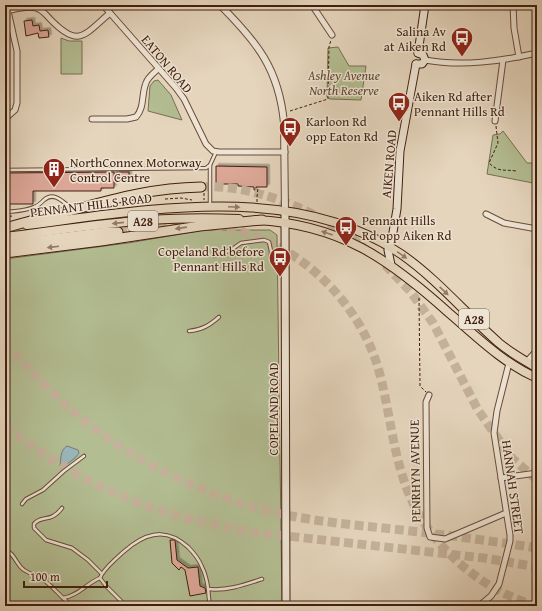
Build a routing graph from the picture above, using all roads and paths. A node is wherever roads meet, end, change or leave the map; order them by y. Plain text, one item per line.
1 (103, 5) edge
2 (220, 5) edge
3 (312, 5) edge
4 (425, 5) edge
5 (513, 5) edge
6 (6, 11) edge
7 (110, 13) junction
8 (332, 35) joint
9 (418, 53) junction
10 (537, 53) edge
11 (519, 57) junction
12 (425, 60) junction
13 (503, 60) junction
14 (416, 64) junction
15 (158, 69) junction
16 (290, 111) dead end
17 (5, 118) edge
18 (92, 119) dead end
19 (495, 121) joint
20 (216, 152) junction
21 (285, 152) junction
22 (210, 165) junction
23 (5, 170) edge
24 (516, 171) dead end
25 (200, 187) tunnel mouth
26 (258, 187) dead end
27 (257, 203) dead end
28 (210, 207) junction
29 (5, 208) edge
30 (76, 209) junction
31 (5, 212) edge
32 (285, 212) junction
33 (486, 214) dead end
34 (262, 220) junction
35 (285, 223) junction
36 (5, 228) edge
37 (537, 229) edge
38 (118, 232) tunnel mouth
39 (5, 237) edge
40 (5, 245) edge
41 (387, 249) junction
42 (5, 253) edge
43 (214, 256) dead end
44 (272, 257) dead end
45 (391, 265) junction
46 (419, 294) dead end
47 (220, 317) dead end
48 (189, 331) dead end
49 (537, 351) edge
50 (527, 362) junction
51 (509, 363) junction
52 (537, 368) edge
53 (537, 378) edge
54 (429, 395) joint
55 (84, 456) dead end
56 (537, 473) edge
57 (501, 478) junction
58 (22, 504) dead end
59 (62, 508) dead end
60 (506, 513) junction
61 (5, 550) edge
62 (101, 572) junction
63 (100, 578) junction
64 (262, 580) dead end
65 (208, 589) junction
66 (62, 598) junction
67 (72, 606) edge
68 (126, 606) edge
69 (211, 606) edge
70 (286, 606) edge
71 (479, 606) edge

1 - 7 street, EATON ROAD
2 - 21 street
3 - 8 street
4 - 9 main road
5 - 11 street
6 - 7 street
6 - 17 street
7 - 15 street, EATON ROAD
8 - 16 path
9 - 12 main road
9 - 14 main road
10 - 11 street
11 - 13 street
12 - 13 street
12 - 14 main road
13 - 19 street
14 - 41 main road, AIKEN ROAD
15 - 18 street
15 - 20 street, EATON ROAD
19 - 24 path
20 - 21 street
20 - 22 lane
21 - 32 street
22 - 23 lane
22 - 28 lane
25 - 30 highway
26 - 27 path, bridge
28 -> 32 highway, PENNANT HILLS ROAD / A28
28 - 36 highway, PENNANT HILLS ROAD / A28
29 - 31 lane
30 - 31 lane
30 - 36 highway
32 - 35 main road, COPELAND ROAD
32 - 41 highway, PENNANT HILLS ROAD / A28
33 - 37 street
34 - 35 highway, PENNANT HILLS ROAD / A28
34 -> 39 highway, PENNANT HILLS ROAD / A28
34 -> 42 highway
45 -> 35 highway, PENNANT HILLS ROAD / A28
35 - 70 main road, COPELAND ROAD
38 - 40 highway
41 - 45 main road, AIKEN ROAD
41 -> 50 highway, PENNANT HILLS ROAD / A28
43 - 44 lane
45 - 51 highway, PENNANT HILLS ROAD / A28
46 - 54 path
47 - 48 lane
49 - 50 street
50 - 52 highway, PENNANT HILLS ROAD / A28
51 - 53 highway, PENNANT HILLS ROAD / A28
51 - 57 street, HANNAH STREET
54 - 60 street, PENRHYN AVENUE
55 - 58 lane
56 - 57 street
57 - 60 street, HANNAH STREET
59 - 62 lane
60 - 71 street, HANNAH STREET
61 - 66 lane
62 - 63 lane
62 - 65 lane
63 - 66 lane
63 - 68 lane
64 - 65 lane
65 - 69 lane
66 - 67 lane

